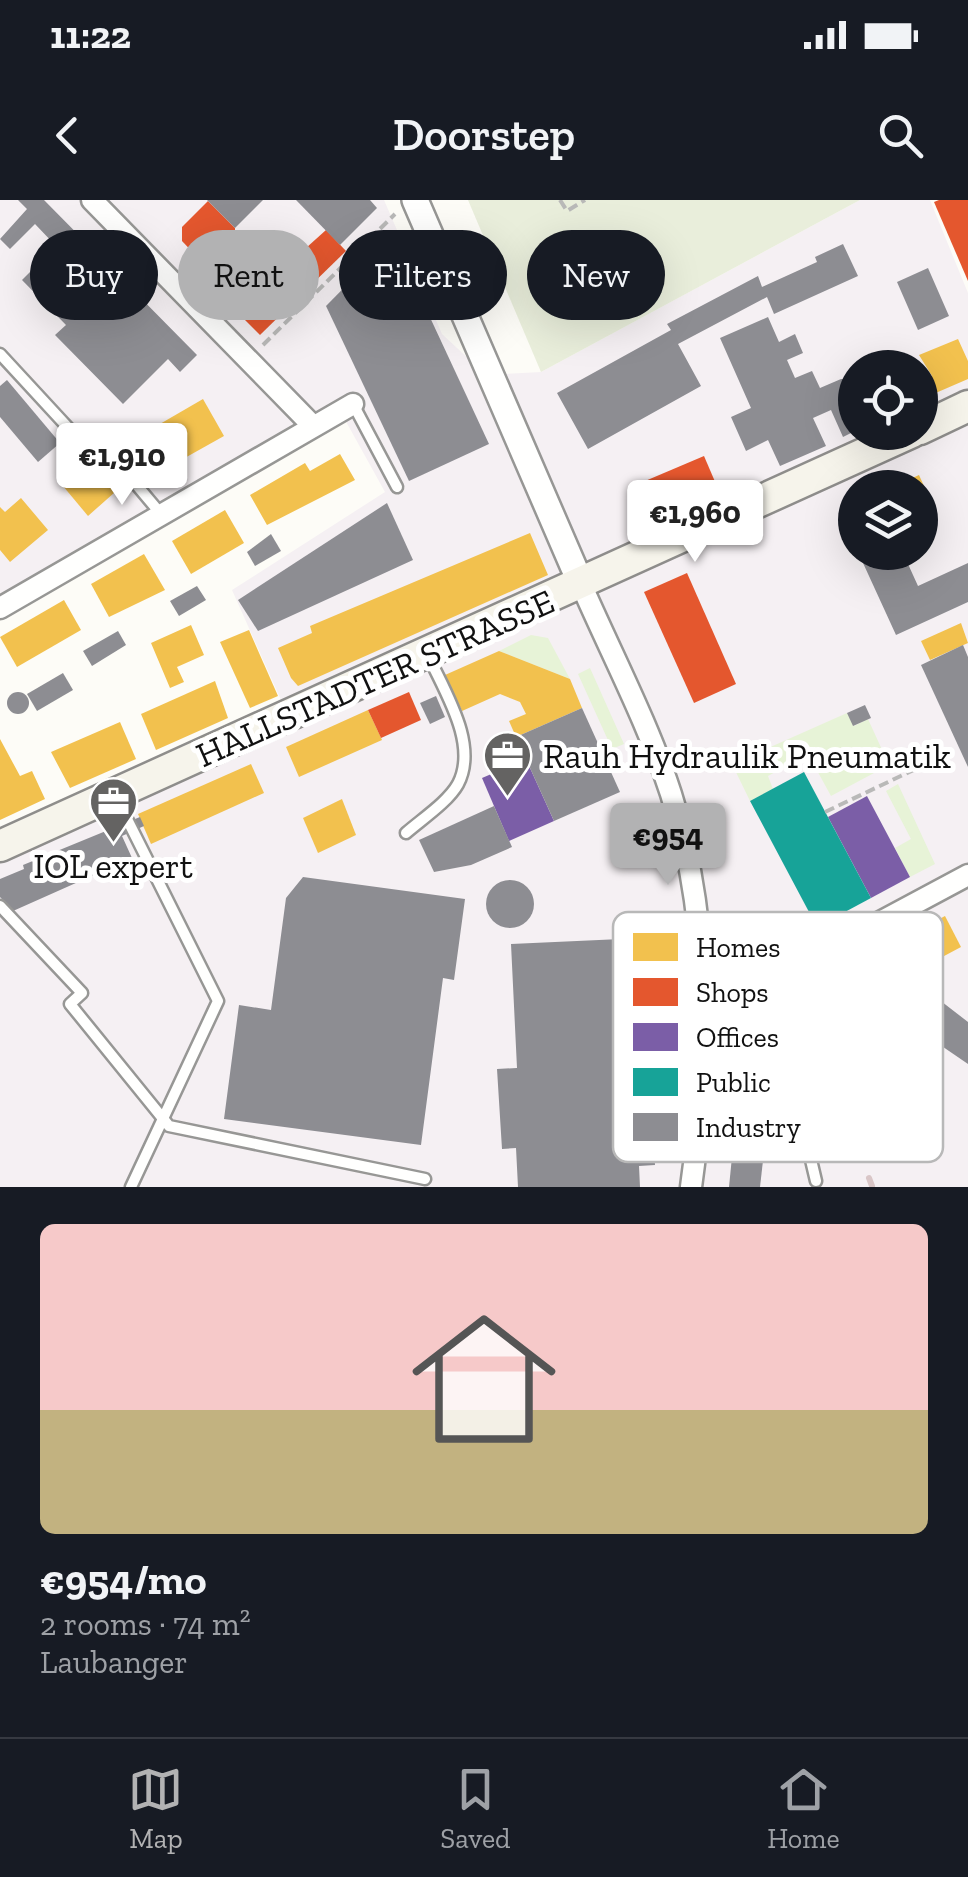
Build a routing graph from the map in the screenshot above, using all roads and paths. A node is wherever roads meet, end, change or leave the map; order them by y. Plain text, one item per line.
1 (92, 200) edge
2 (560, 200) edge
3 (585, 200) edge
4 (406, 207) edge
5 (0, 354) edge
6 (249, 358) junction
7 (352, 404) joint
8 (968, 406) edge
9 (938, 420) edge
10 (314, 426) junction
11 (873, 450) edge
12 (397, 486) dead end
13 (161, 515) junction
14 (581, 584) junction
15 (0, 608) edge
16 (428, 654) junction
17 (926, 764) dead end
18 (115, 795) junction
19 (825, 812) dead end
20 (406, 833) dead end
21 (0, 846) edge
22 (968, 876) edge
23 (0, 906) edge
24 (696, 912) edge
25 (899, 912) edge
26 (163, 1119) junction
27 (694, 1162) edge
28 (812, 1162) edge
29 (425, 1179) dead end
30 (816, 1180) dead end
31 (131, 1187) edge
32 (692, 1187) edge

1 - 6 street
2 - 3 path
4 - 6 path
4 - 14 street
5 - 13 lane
6 - 10 street
7 - 10 street
7 - 12 lane
8 - 9 main road
10 - 13 street
11 - 14 main road, HALLSTADTER STRASSE
13 - 15 street
14 - 16 main road, HALLSTADTER STRASSE
14 - 24 street
16 - 18 main road, HALLSTADTER STRASSE
16 - 20 lane
17 - 19 path
18 - 21 main road, HALLSTADTER STRASSE
18 - 26 lane
22 - 25 street
23 - 26 lane
26 - 29 lane
26 - 31 lane
27 - 32 street
28 - 30 lane

